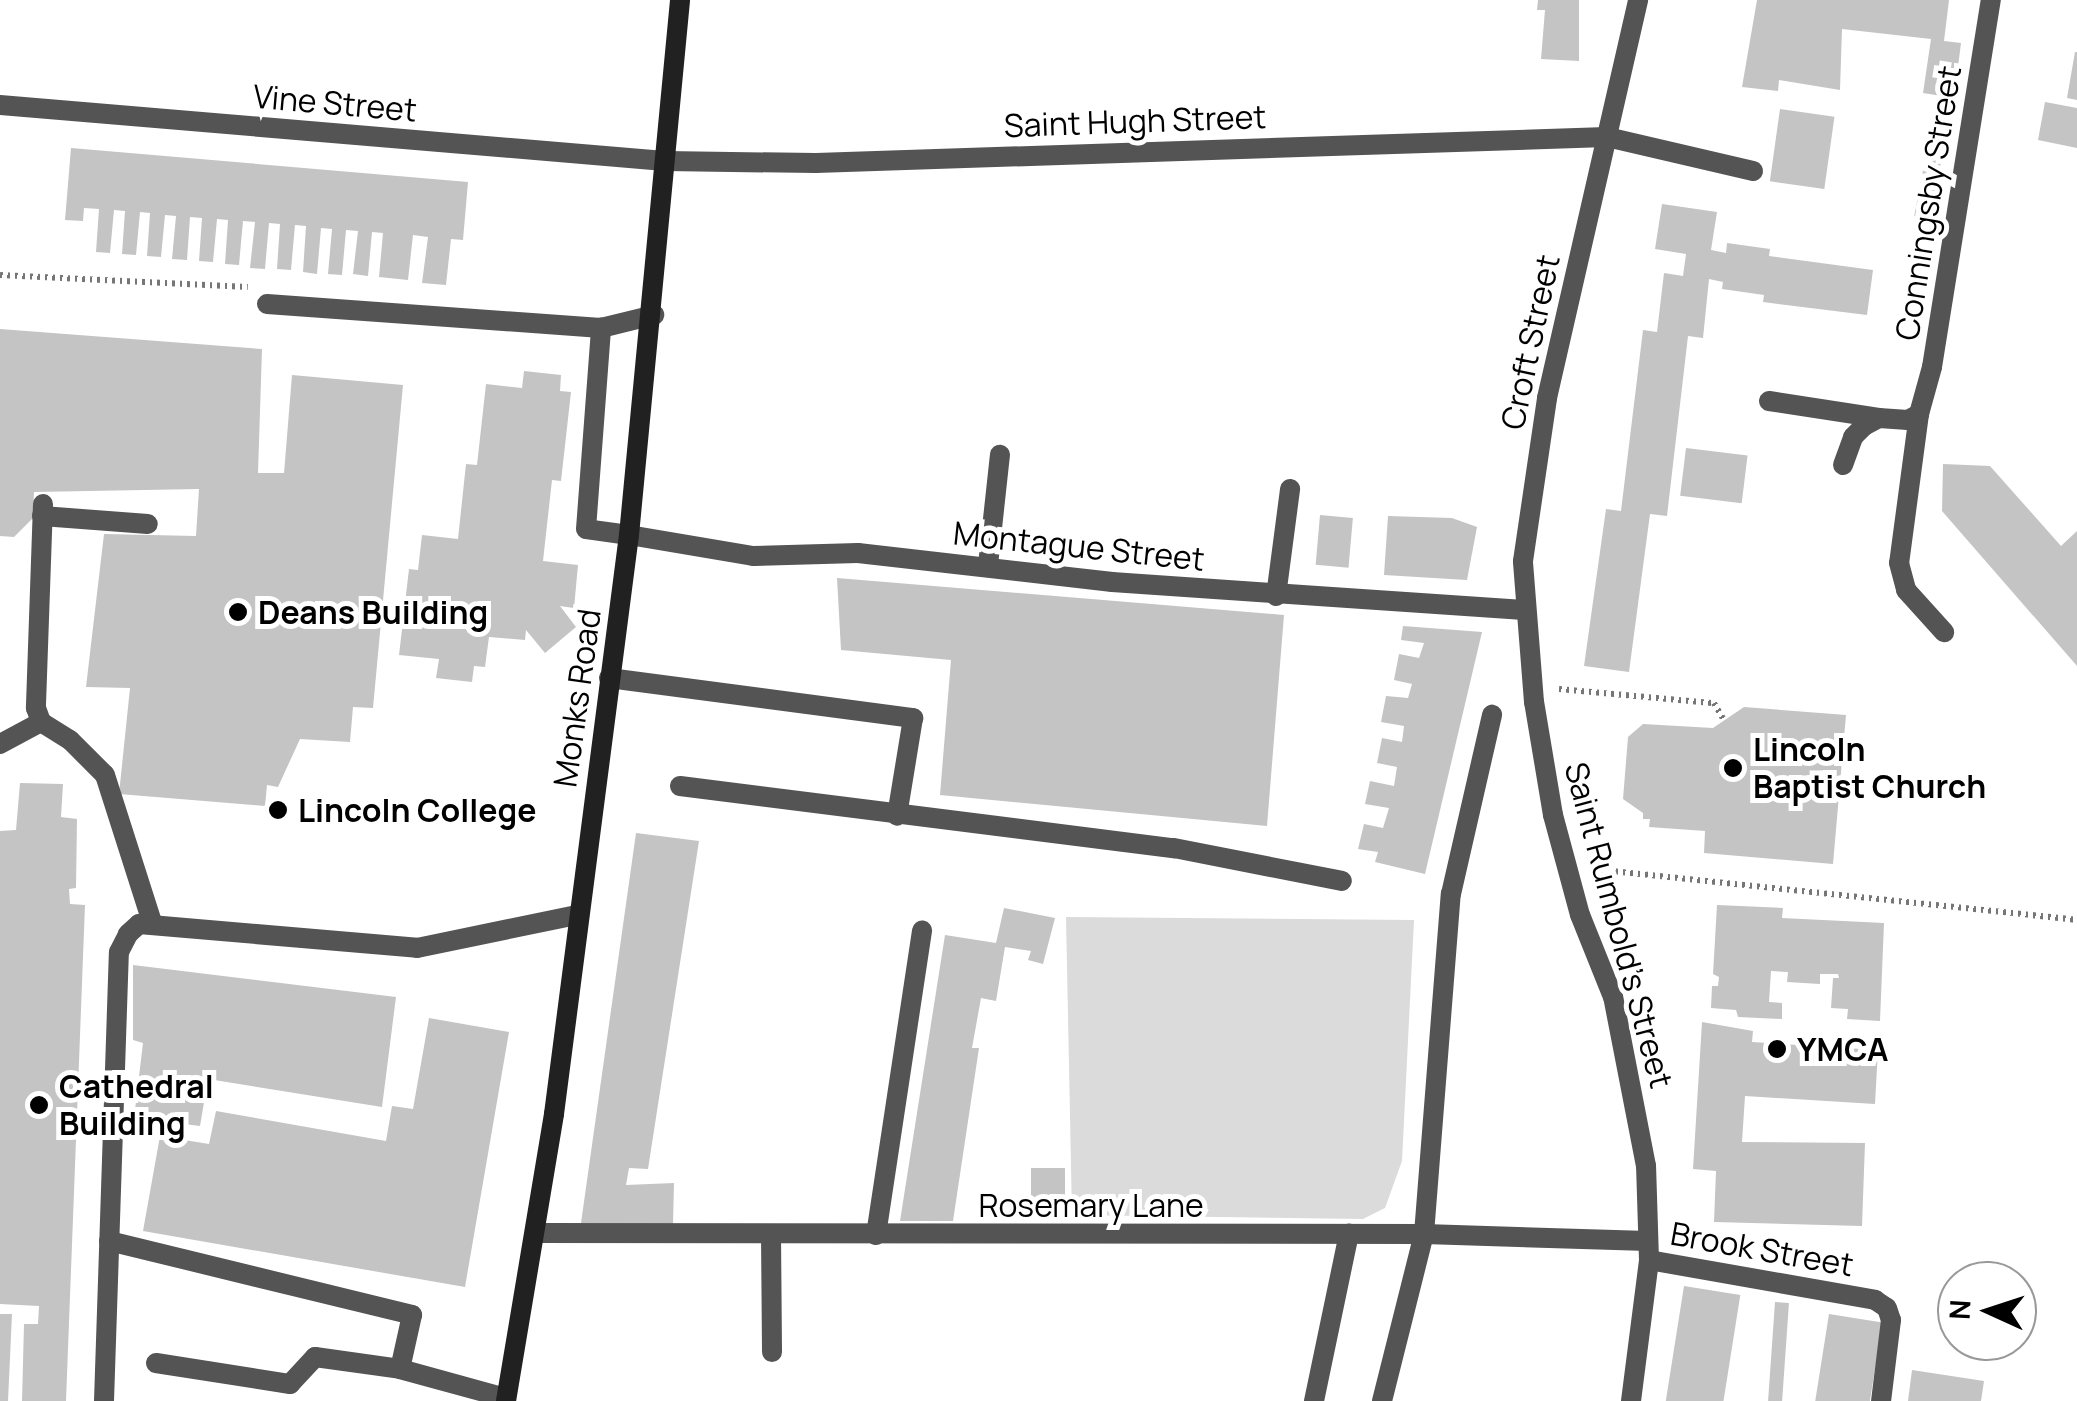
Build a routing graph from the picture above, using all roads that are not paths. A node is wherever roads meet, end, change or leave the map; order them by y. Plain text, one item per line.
1 (680, 0) edge
2 (1638, 0) edge
3 (1991, 0) edge
4 (0, 105) edge
5 (1607, 137) junction
6 (665, 161) junction
7 (1753, 172) dead end
8 (267, 304) dead end
9 (654, 315) junction
10 (602, 328) junction
11 (1769, 401) dead end
12 (1918, 414) junction
13 (1879, 418) junction
14 (1000, 455) dead end
15 (1842, 465) dead end
16 (1290, 489) dead end
17 (148, 524) dead end
18 (630, 535) junction
19 (988, 566) junction
20 (1276, 596) junction
21 (1524, 610) junction
22 (1944, 632) dead end
23 (610, 678) junction
24 (1533, 695) joint
25 (1492, 715) dead end
26 (41, 722) junction
27 (0, 744) edge
28 (680, 786) dead end
29 (897, 816) junction
30 (1342, 881) dead end
31 (577, 915) junction
32 (146, 924) junction
33 (922, 930) dead end
34 (535, 1233) junction
35 (771, 1234) junction
36 (1349, 1234) junction
37 (1424, 1234) junction
38 (876, 1235) junction
39 (109, 1241) junction
40 (1648, 1250) junction
41 (772, 1352) dead end
42 (156, 1363) dead end
43 (400, 1369) junction
44 (506, 1399) edge
45 (104, 1401) edge
46 (1314, 1401) edge
47 (1382, 1401) edge
48 (1631, 1401) edge
49 (1880, 1401) edge

1 - 6 main road, Monks Road
2 - 5 street, Croft Street
3 - 12 street, Conningsby Street
4 - 6 street, Vine Street
5 - 6 street, Saint Hugh Street
5 - 7 street, Saint Hugh Street
5 - 21 street, Croft Street
6 - 9 main road, Monks Road
8 - 10 street
9 - 10 street
9 - 18 main road, Monks Road
10 - 18 street, Montague Street
11 - 13 street
12 - 13 street
12 - 22 street, Conningsby Street
13 - 15 street
14 - 19 street
16 - 20 street
17 - 26 street
18 - 19 street, Montague Street
18 - 23 main road, Monks Road
19 - 20 street, Montague Street
20 - 21 street, Montague Street
21 - 24 street, Croft Street
23 - 29 street
23 - 31 main road, Monks Road
24 - 40 street, Saint Rumbold's Street
25 - 37 street
26 - 27 street
26 - 32 street
28 - 29 street
29 - 30 street
31 - 32 street
31 - 34 main road, Monks Road
32 - 39 street
33 - 38 street
34 - 35 street, Rosemary Lane
34 - 44 main road, Monks Road
35 - 38 street, Rosemary Lane
35 - 41 street
36 - 37 street, Rosemary Lane
36 - 38 street, Rosemary Lane
36 - 46 street
37 - 40 street, Rosemary Lane
37 - 47 street
39 - 43 street
39 - 45 street
40 - 48 street, Saint Rumbold's Street
40 - 49 street, Brook Street
42 - 43 street
43 - 44 street

